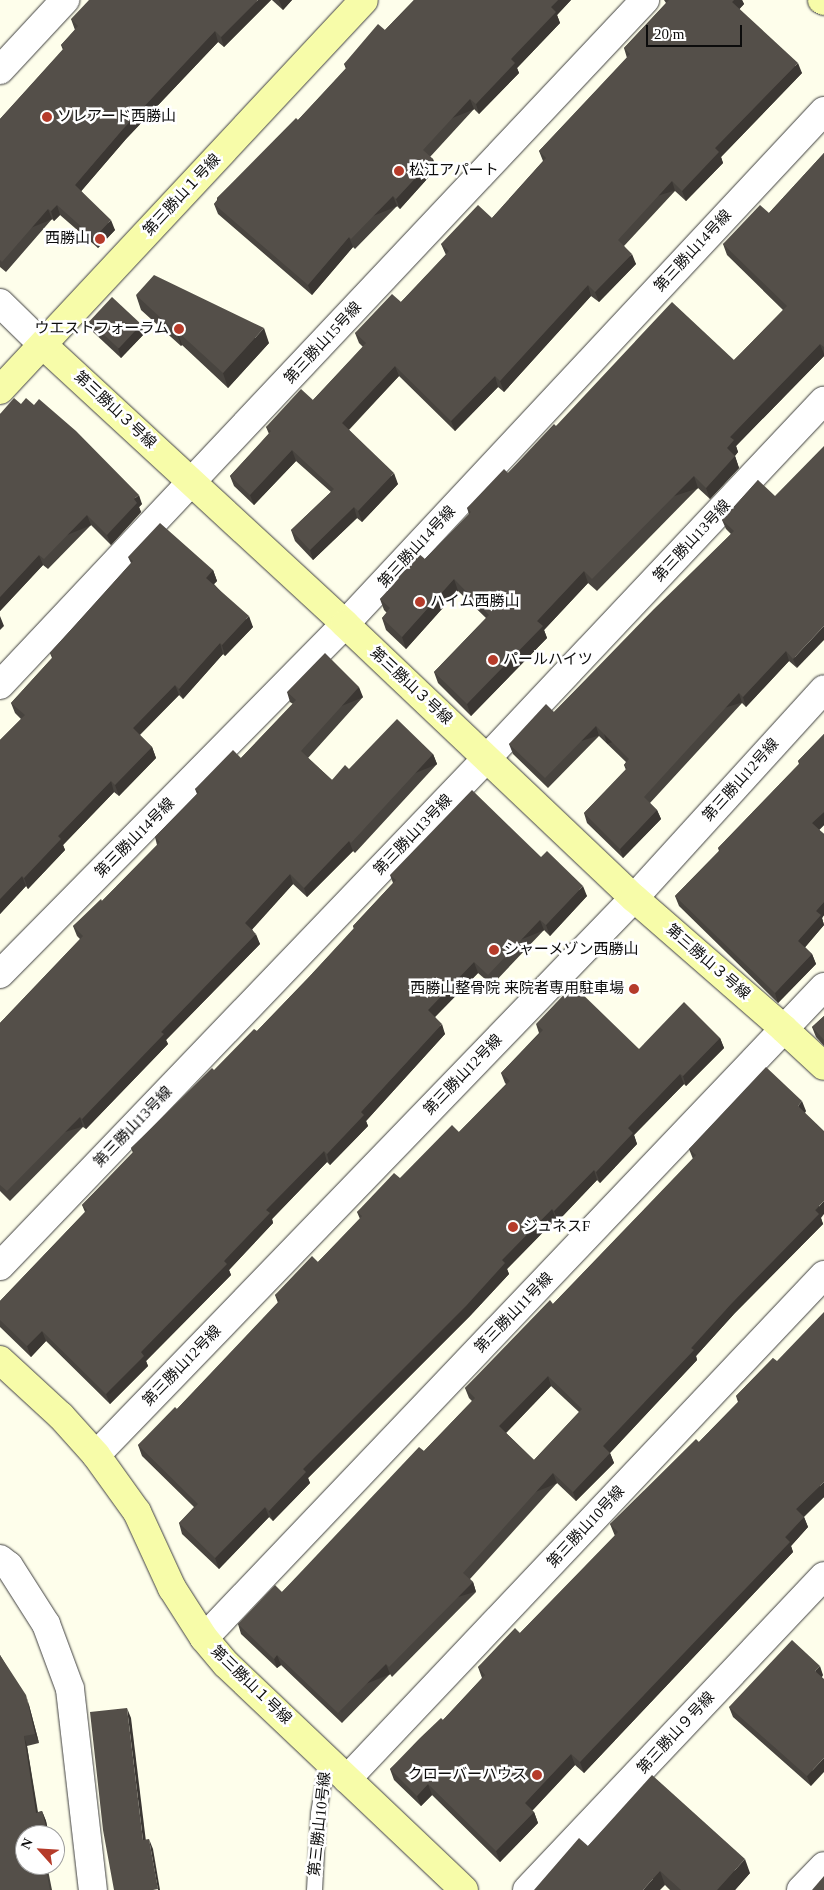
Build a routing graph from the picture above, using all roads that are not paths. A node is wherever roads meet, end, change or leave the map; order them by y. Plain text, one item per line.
1 (65, 0) edge
2 (364, 0) edge
3 (646, 0) edge
4 (0, 70) edge
5 (824, 111) edge
6 (0, 303) edge
7 (44, 344) junction
8 (0, 390) edge
9 (824, 400) edge
10 (193, 482) junction
11 (345, 624) junction
12 (0, 685) edge
13 (824, 690) edge
14 (487, 758) junction
15 (634, 898) junction
16 (0, 974) edge
17 (824, 987) edge
18 (784, 1028) junction
19 (824, 1066) edge
20 (0, 1266) edge
21 (824, 1275) edge
22 (0, 1360) edge
23 (96, 1454) junction
24 (0, 1559) edge
25 (824, 1576) edge
26 (204, 1638) junction
27 (327, 1759) junction
28 (348, 1779) junction
29 (824, 1866) edge
30 (93, 1890) edge
31 (314, 1890) edge
32 (464, 1890) edge
33 (527, 1890) edge
34 (801, 1890) edge

1 - 4 street
2 - 7 street, 第三勝山１号線
3 - 10 street, 第三勝山15号線
5 - 11 street, 第三勝山14号線
6 - 7 street, 第三勝山３号線
7 - 8 street, 第三勝山１号線
7 - 10 street, 第三勝山３号線
9 - 14 street, 第三勝山13号線
10 - 11 street, 第三勝山３号線
10 - 12 street, 第三勝山15号線
11 - 14 street, 第三勝山３号線
11 - 16 street, 第三勝山14号線
13 - 15 street, 第三勝山12号線
14 - 15 street, 第三勝山３号線
14 - 20 street, 第三勝山13号線
15 - 18 street, 第三勝山３号線
15 - 23 street, 第三勝山12号線
17 - 18 street, 第三勝山11号線
18 - 19 street, 第三勝山３号線
18 - 26 street, 第三勝山11号線
21 - 28 street, 第三勝山10号線
22 - 23 street, 第三勝山１号線
23 - 26 street, 第三勝山１号線
24 - 30 street
25 - 33 street, 第三勝山９号線
26 - 27 street, 第三勝山１号線
27 - 28 street, 第三勝山１号線
27 - 31 lane, 第三勝山10号線
28 - 32 street, 第三勝山１号線
29 - 34 street

